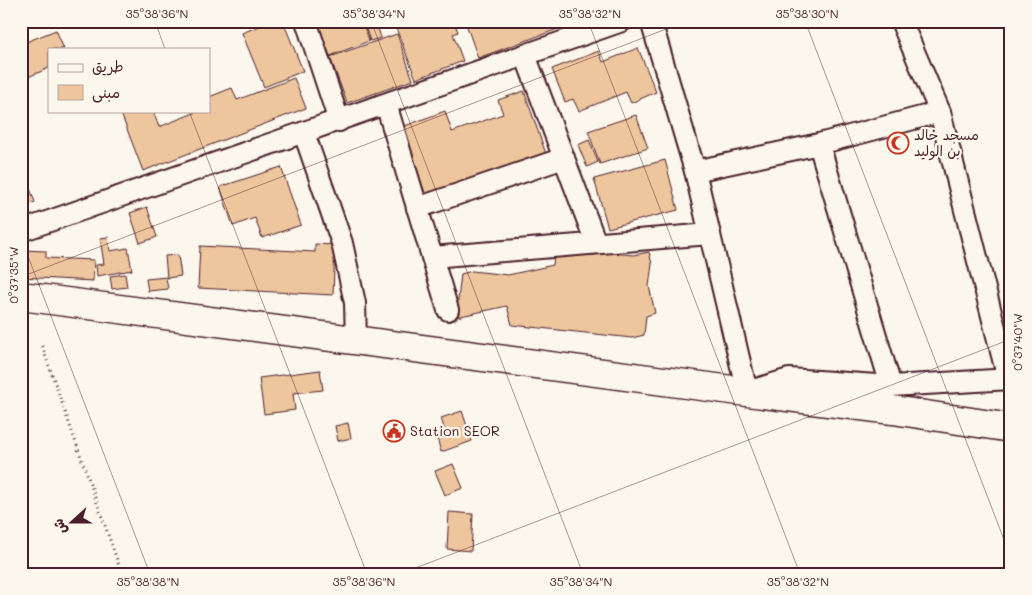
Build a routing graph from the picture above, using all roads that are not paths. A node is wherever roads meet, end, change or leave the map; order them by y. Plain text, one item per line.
1 (306, 21) edge
2 (622, 21) edge
3 (651, 21) edge
4 (901, 21) edge
5 (526, 55) junction
6 (386, 104) junction
7 (940, 112) junction
8 (339, 121) junction
9 (304, 133) junction
10 (819, 144) junction
11 (564, 158) junction
12 (695, 170) junction
13 (417, 208) junction
14 (21, 231) edge
15 (710, 234) junction
16 (596, 244) junction
17 (432, 257) junction
18 (21, 296) edge
19 (448, 310) dead end
20 (356, 340) junction
21 (1009, 379) edge
22 (891, 386) junction
23 (747, 392) junction
24 (1011, 428) edge

1 - 8 street
2 - 5 street
3 - 12 street
4 - 7 street
5 - 6 street
5 - 11 street
6 - 8 street
6 - 13 street
7 - 10 street
7 - 21 street
8 - 9 street
9 - 14 street
9 - 20 street
10 - 12 street
10 - 22 street
11 - 13 street
11 - 16 street
12 - 15 street
13 - 17 street
15 - 16 street
15 - 23 street
16 - 17 street
17 - 19 street
18 - 20 main road
20 - 23 main road
21 - 22 street
22 - 23 street
23 - 24 main road

